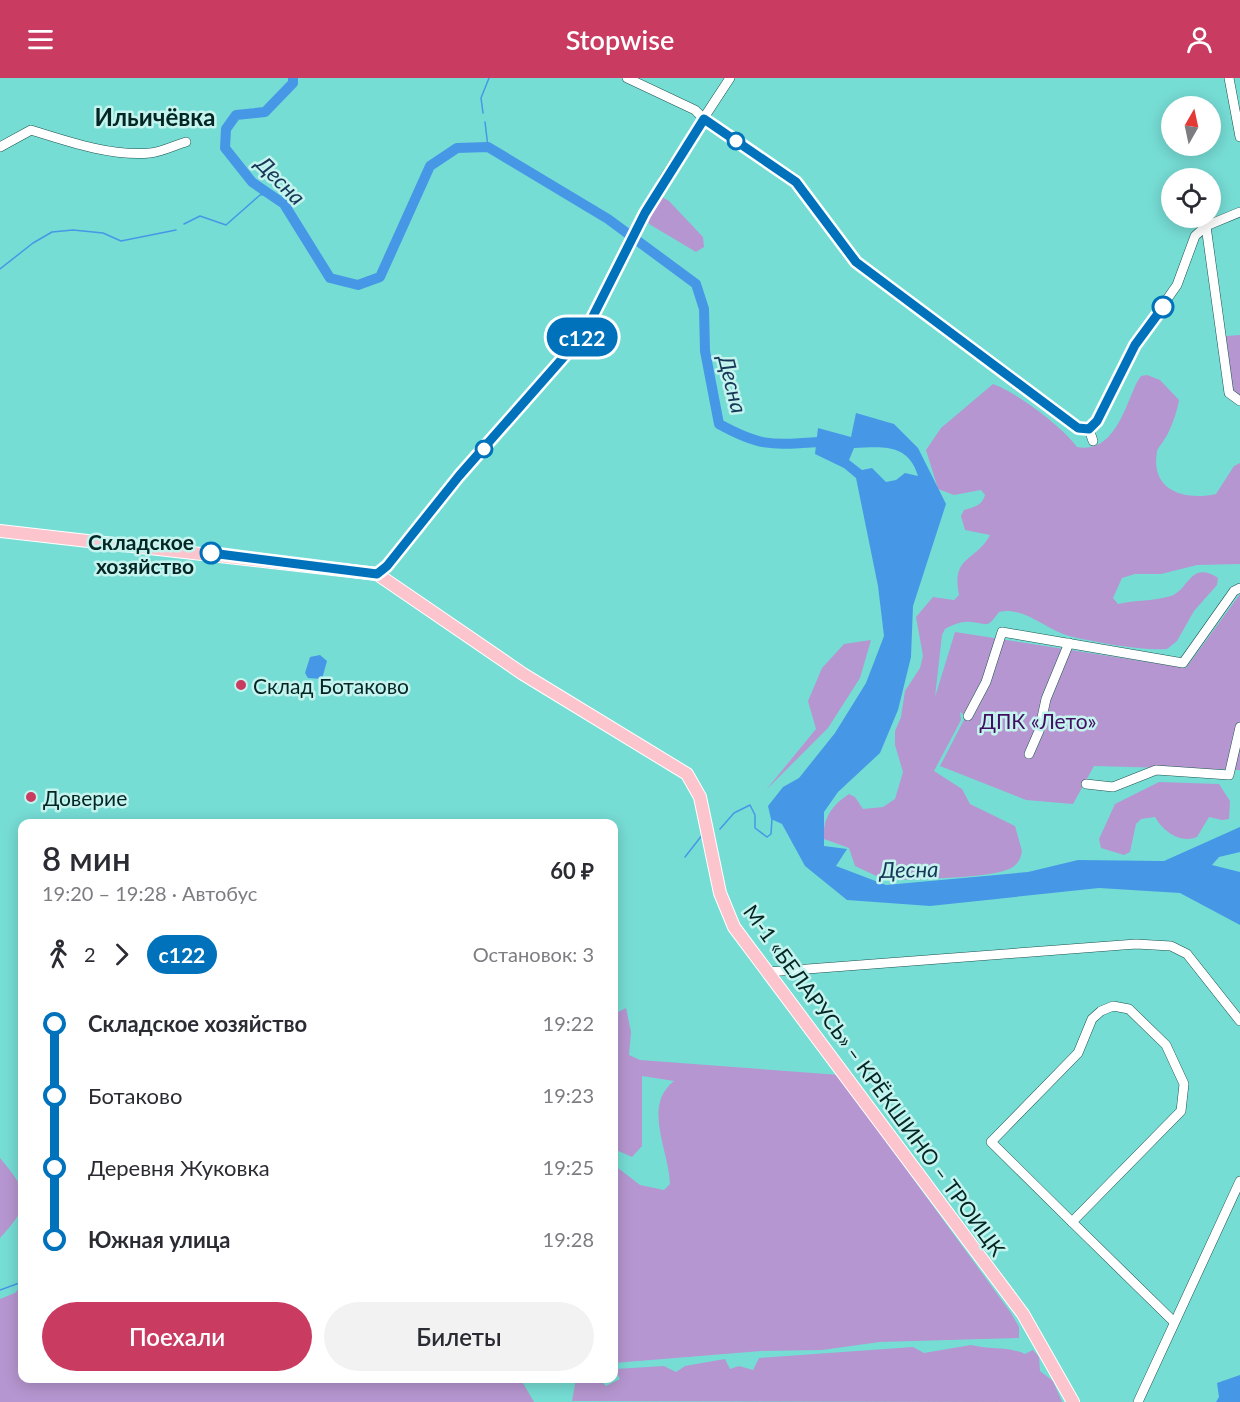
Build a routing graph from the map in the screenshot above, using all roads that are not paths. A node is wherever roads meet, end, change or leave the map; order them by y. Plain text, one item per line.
1 (627, 78) edge
2 (730, 78) edge
3 (1229, 78) edge
4 (704, 119) junction
5 (1240, 137) edge
6 (186, 142) dead end
7 (0, 147) edge
8 (1240, 212) edge
9 (1221, 220) edge
10 (1204, 228) edge
11 (1206, 228) edge
12 (1240, 401) edge
13 (1089, 429) junction
14 (1093, 441) dead end
15 (0, 531) edge
16 (377, 574) junction
17 (1240, 588) edge
18 (1069, 643) junction
19 (968, 716) dead end
20 (1240, 728) edge
21 (1029, 753) dead end
22 (1086, 784) dead end
23 (768, 972) junction
24 (1240, 1021) edge
25 (1240, 1181) edge
26 (1072, 1222) junction
27 (1174, 1323) junction
28 (1073, 1402) edge
29 (1138, 1402) edge

1 - 4 street
2 - 4 street
3 - 5 street
4 - 13 street
4 - 16 street
6 - 7 street
8 - 9 street
10 - 13 street
11 - 12 street
13 - 14 street
15 - 16 main road
16 - 23 main road, М-1 «БЕЛАРУСЬ» – КРЁКШИНО – ТРОИЦК
17 - 18 street
18 - 19 street
18 - 21 street
20 - 22 street
23 - 24 street
23 - 28 main road, М-1 «БЕЛАРУСЬ» – КРЁКШИНО – ТРОИЦК
25 - 27 street
26 - 26 street
26 - 27 street
27 - 29 street

